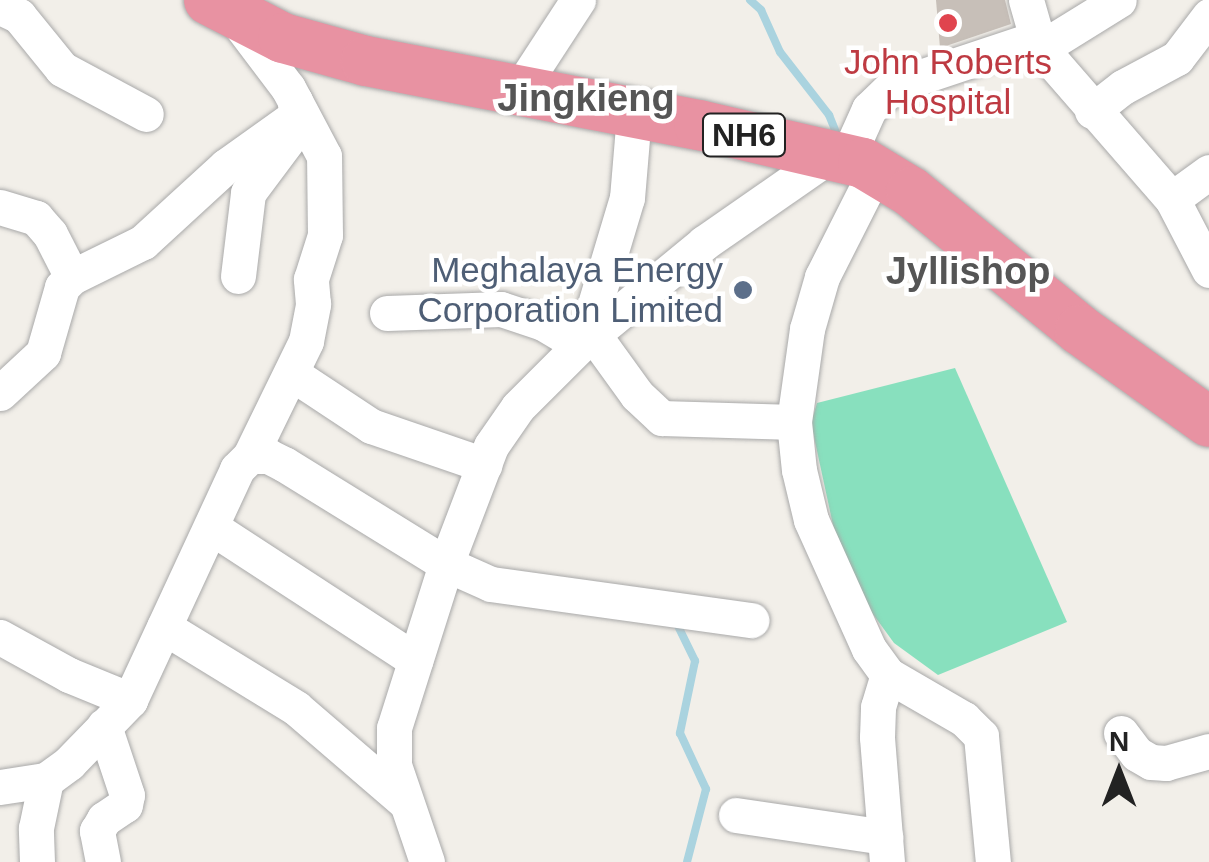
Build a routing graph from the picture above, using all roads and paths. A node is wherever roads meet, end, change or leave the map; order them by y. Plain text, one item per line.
1 (578, 0) edge
2 (1026, 0) edge
3 (1118, 0) edge
4 (0, 7) edge
5 (221, 7) edge
6 (1209, 16) edge
7 (1040, 42) junction
8 (518, 92) junction
9 (300, 109) junction
10 (1092, 111) junction
11 (146, 114) dead end
12 (634, 114) junction
13 (852, 161) junction
14 (1209, 172) edge
15 (1172, 199) junction
16 (0, 208) edge
17 (1209, 270) edge
18 (238, 276) dead end
19 (72, 277) junction
20 (387, 313) dead end
21 (586, 340) junction
22 (291, 373) junction
23 (0, 394) edge
24 (794, 422) junction
25 (1209, 422) edge
26 (250, 456) junction
27 (484, 464) junction
28 (210, 528) junction
29 (446, 564) junction
30 (752, 620) dead end
31 (164, 627) junction
32 (0, 637) edge
33 (414, 660) junction
34 (888, 675) junction
35 (130, 700) junction
36 (104, 726) junction
37 (1120, 733) dead end
38 (1209, 752) edge
39 (46, 780) junction
40 (0, 787) edge
41 (404, 801) junction
42 (736, 815) dead end
43 (886, 850) edge
44 (37, 862) edge
45 (104, 862) edge
46 (427, 862) edge
47 (993, 862) edge

1 - 8 street
2 - 7 street
3 - 7 street
4 - 11 street
5 - 8 highway, NH6 / NH6
5 - 9 street
6 - 10 street
7 - 10 street
7 - 13 street
8 - 12 highway, NH6 / NH6
9 - 18 street
9 - 19 street
9 - 22 street
10 - 15 street
12 - 13 highway, NH6 / NH6
12 - 21 street
13 - 21 street
13 - 24 street
13 - 25 highway, NH6 / NH6
14 - 15 street
15 - 17 street
16 - 19 street
19 - 23 street
20 - 21 street
21 - 24 street
21 - 27 street
22 - 26 street
22 - 27 street
24 - 34 street
26 - 28 street
26 - 29 street
27 - 29 street
28 - 31 street
28 - 33 street
29 - 30 street
29 - 33 street
31 - 35 street
31 - 41 street
32 - 35 street
33 - 41 street
34 - 43 street
34 - 47 street
35 - 36 street
36 - 39 street
36 - 45 street
37 - 38 street
39 - 40 street
39 - 44 street
41 - 46 street
42 - 43 street

